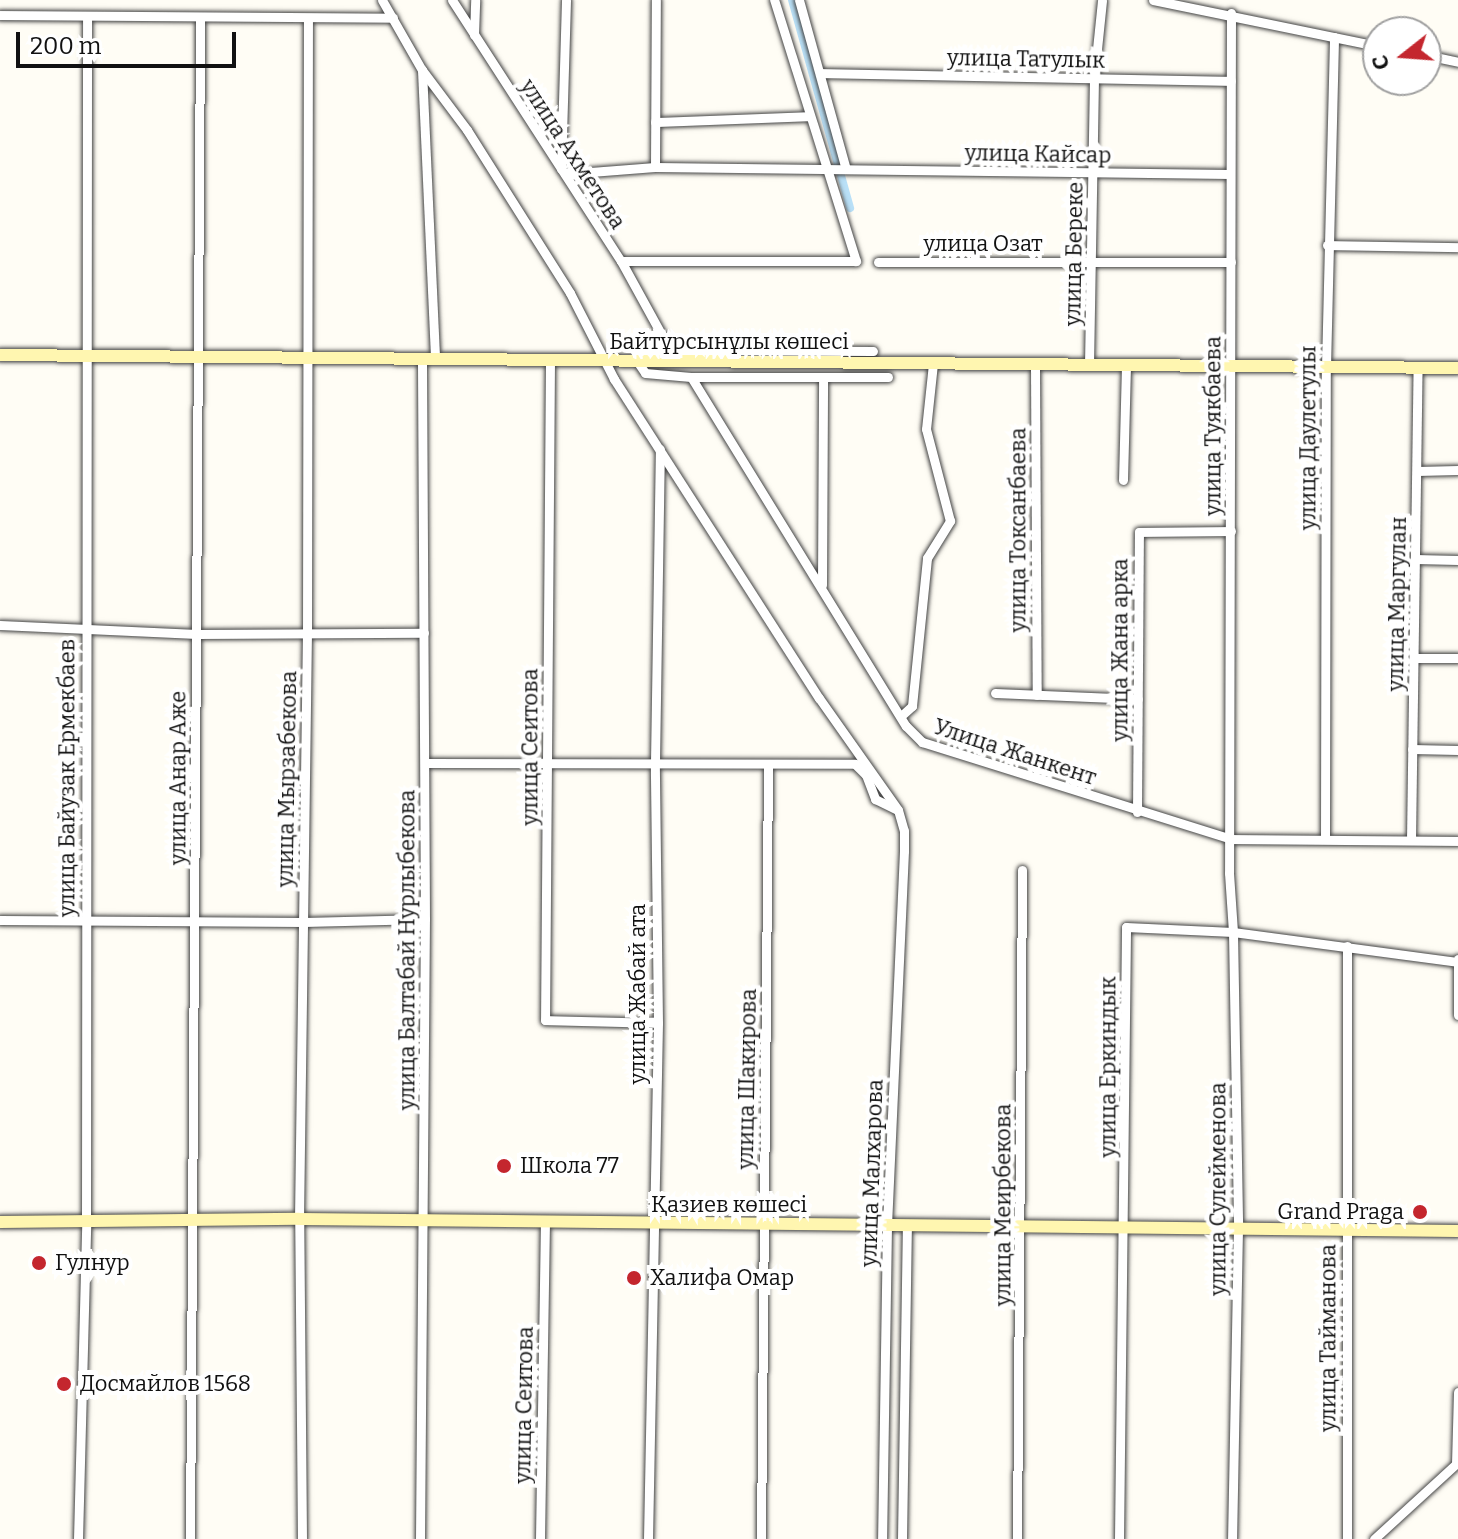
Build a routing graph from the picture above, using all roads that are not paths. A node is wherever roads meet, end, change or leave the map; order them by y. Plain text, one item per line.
1 (382, 0) edge
2 (452, 0) edge
3 (475, 0) edge
4 (566, 0) edge
5 (656, 0) edge
6 (774, 0) edge
7 (799, 0) edge
8 (1102, 0) edge
9 (1153, 0) edge
10 (1231, 13) junction
11 (0, 15) edge
12 (87, 17) junction
13 (200, 18) junction
14 (393, 18) junction
15 (308, 19) junction
16 (474, 35) junction
17 (1334, 37) junction
18 (1362, 43) edge
19 (422, 70) junction
20 (821, 73) junction
21 (1094, 78) junction
22 (1231, 81) junction
23 (809, 116) junction
24 (655, 122) junction
25 (655, 167) junction
26 (828, 169) junction
27 (846, 169) junction
28 (563, 172) junction
29 (1093, 172) junction
30 (1230, 174) junction
31 (1327, 245) junction
32 (1458, 247) edge
33 (621, 261) junction
34 (878, 262) dead end
35 (1094, 262) junction
36 (1231, 262) junction
37 (670, 350) junction
38 (873, 351) dead end
39 (0, 355) edge
40 (84, 357) junction
41 (200, 358) junction
42 (307, 359) junction
43 (428, 360) junction
44 (550, 361) junction
45 (607, 361) junction
46 (637, 361) junction
47 (933, 364) junction
48 (1035, 365) junction
49 (1089, 365) junction
50 (1126, 365) junction
51 (1231, 366) junction
52 (1326, 367) junction
53 (1418, 368) junction
54 (1458, 368) edge
55 (691, 377) junction
56 (888, 377) dead end
57 (823, 378) junction
58 (660, 449) junction
59 (1458, 470) edge
60 (1417, 471) junction
61 (1123, 480) dead end
62 (1231, 531) junction
63 (1415, 559) junction
64 (1458, 560) edge
65 (822, 585) junction
66 (0, 625) edge
67 (86, 629) junction
68 (307, 633) junction
69 (424, 633) junction
70 (197, 634) junction
71 (1414, 658) junction
72 (1458, 658) edge
73 (995, 693) dead end
74 (1037, 695) junction
75 (1138, 699) junction
76 (901, 716) junction
77 (1412, 749) junction
78 (1458, 750) edge
79 (548, 762) junction
80 (655, 762) junction
81 (425, 763) junction
82 (768, 764) junction
83 (898, 810) junction
84 (1137, 812) junction
85 (1231, 839) junction
86 (1325, 839) junction
87 (1411, 840) junction
88 (1458, 841) edge
89 (1022, 870) dead end
90 (84, 919) junction
91 (425, 919) junction
92 (0, 920) edge
93 (195, 922) junction
94 (304, 922) junction
95 (1233, 932) junction
96 (1347, 946) junction
97 (1458, 960) edge
98 (1458, 1015) edge
99 (658, 1023) junction
100 (299, 1219) junction
101 (193, 1220) junction
102 (424, 1221) junction
103 (0, 1222) edge
104 (86, 1223) junction
105 (545, 1223) junction
106 (652, 1225) junction
107 (764, 1225) junction
108 (907, 1225) junction
109 (887, 1226) junction
110 (1021, 1227) junction
111 (1125, 1228) junction
112 (1238, 1229) junction
113 (1346, 1230) junction
114 (1458, 1231) edge
115 (1458, 1392) edge
116 (1457, 1463) edge
117 (78, 1539) edge
118 (190, 1539) edge
119 (302, 1539) edge
120 (420, 1539) edge
121 (540, 1539) edge
122 (648, 1539) edge
123 (761, 1539) edge
124 (882, 1539) edge
125 (902, 1539) edge
126 (1017, 1539) edge
127 (1119, 1539) edge
128 (1232, 1539) edge
129 (1347, 1539) edge
130 (1374, 1539) edge

1 - 14 street
2 - 16 street, улица Ахметова
3 - 16 street
4 - 28 street
5 - 24 street
6 - 23 street
7 - 20 street
8 - 21 street, улица Береке
9 - 10 street
10 - 17 street
10 - 22 street, улица Туякбаева
11 - 12 street
12 - 13 street
12 - 40 street, улица Байузак Ермекбаев
13 - 15 street
13 - 41 street, улица Анар Аже
14 - 15 street
14 - 19 street
15 - 42 street, улица Мырзабекова
16 - 28 street, улица Ахметова
17 - 18 street
17 - 31 street, улица Даулетулы
19 - 43 street, улица Балтабай Нурлыбекова
19 - 45 street
20 - 21 street, улица Татулык
20 - 27 street
21 - 22 street, улица Татулык
21 - 29 street, улица Береке
22 - 30 street, улица Туякбаева
23 - 24 street
23 - 26 street
24 - 25 street
25 - 26 street
25 - 28 street
26 - 27 street, улица Кайсар
26 - 33 street
27 - 29 street, улица Кайсар
28 - 33 street, улица Ахметова
29 - 30 street, улица Кайсар
29 - 35 street, улица Береке
30 - 36 street, улица Туякбаева
31 - 32 street
31 - 52 street, улица Даулетулы
33 - 37 street, улица Ахметова
34 - 35 street, улица Озат
35 - 36 street, улица Озат
35 - 49 street, улица Береке
36 - 51 street, улица Туякбаева
37 - 38 street
37 - 46 street
39 - 40 street, Байтұрсынұлы көшесі
40 - 41 street, Байтұрсынұлы көшесі
40 - 67 street, улица Байузак Ермекбаев
41 - 42 street, Байтұрсынұлы көшесі
41 - 70 street, улица Анар Аже
42 - 43 street, Байтұрсынұлы көшесі
42 - 68 street, улица Мырзабекова
43 - 44 street, Байтұрсынұлы көшесі
43 - 69 street, улица Балтабай Нурлыбекова
44 - 45 street, Байтұрсынұлы көшесі
44 - 79 street, улица Сеитова
45 - 46 street, Байтұрсынұлы көшесі
45 - 58 street
46 - 47 street, Байтұрсынұлы көшесі
46 - 55 street
47 - 48 street, Байтұрсынұлы көшесі
47 - 76 street
48 - 49 street, Байтұрсынұлы көшесі
48 - 74 street, улица Токсанбаева
49 - 50 street, Байтұрсынұлы көшесі
50 - 51 street, Байтұрсынұлы көшесі
50 - 61 street
51 - 52 street, Байтұрсынұлы көшесі
51 - 62 street, улица Туякбаева
52 - 53 street, Байтұрсынұлы көшесі
52 - 86 street, улица Даулетулы
53 - 54 street, Байтұрсынұлы көшесі
53 - 60 street, улица Маргулан
55 - 57 street
55 - 65 street, Улица Жанкент
56 - 57 street
57 - 65 street
58 - 80 street, улица Жабай ата
58 - 83 street
59 - 60 street
60 - 63 street, улица Маргулан
62 - 75 street, улица Жана арка
62 - 85 street, улица Туякбаева
63 - 64 street
63 - 71 street, улица Маргулан
65 - 76 street, Улица Жанкент
66 - 67 street
67 - 70 street
67 - 90 street, улица Байузак Ермекбаев
68 - 69 street
68 - 70 street
68 - 94 street, улица Мырзабекова
69 - 81 street, улица Балтабай Нурлыбекова
70 - 93 street, улица Анар Аже
71 - 72 street
71 - 77 street, улица Маргулан
73 - 74 street
74 - 75 street
75 - 84 street, улица Жана арка
76 - 84 street, Улица Жанкент
77 - 78 street
77 - 87 street, улица Маргулан
79 - 80 street
79 - 81 street
79 - 99 street, улица Сеитова
80 - 82 street
80 - 99 street, улица Жабай ата
81 - 91 street, улица Балтабай Нурлыбекова
82 - 83 street
82 - 107 street, улица Шакирова
83 - 109 street, улица Малхарова
84 - 85 street, Улица Жанкент
85 - 86 street, Улица Жанкент
85 - 95 street, улица Сулейменова
86 - 87 street, Улица Жанкент
87 - 88 street, Улица Жанкент
89 - 110 street, улица Меирбекова
90 - 92 street
90 - 93 street
90 - 104 street, улица Байузак Ермекбаев
91 - 94 street
91 - 102 street, улица Балтабай Нурлыбекова
93 - 94 street
93 - 101 street, улица Анар Аже
94 - 100 street, улица Мырзабекова
95 - 96 street, улица Еркиндык
95 - 111 street, улица Еркиндык
95 - 112 street, улица Сулейменова
96 - 97 street, улица Еркиндык
96 - 113 street, улица Тайманова
97 - 98 street
99 - 106 street, улица Жабай ата
100 - 101 street, Қазиев көшесі
100 - 102 street, Қазиев көшесі
100 - 119 street, улица Мырзабекова
101 - 104 street, Қазиев көшесі
101 - 118 street, улица Анар Аже
102 - 105 street, Қазиев көшесі
102 - 120 street, улица Балтабай Нурлыбекова
103 - 104 street, Қазиев көшесі
104 - 117 street, улица Байузак Ермекбаев
105 - 106 street, Қазиев көшесі
105 - 121 street, улица Сеитова
106 - 107 street, Қазиев көшесі
106 - 122 street, улица Жабай ата
107 - 109 street, Қазиев көшесі
107 - 123 street, улица Шакирова
108 - 109 street, Қазиев көшесі
108 - 110 street, Қазиев көшесі
108 - 125 street, улица Малхарова
109 - 124 street, улица Малхарова
110 - 111 street, Қазиев көшесі
110 - 126 street, улица Меирбекова
111 - 112 street, Қазиев көшесі
111 - 127 street, улица Еркиндык
112 - 113 street, Қазиев көшесі
112 - 128 street, улица Сулейменова
113 - 114 street, Қазиев көшесі
113 - 129 street, улица Тайманова
115 - 116 street
116 - 130 street

